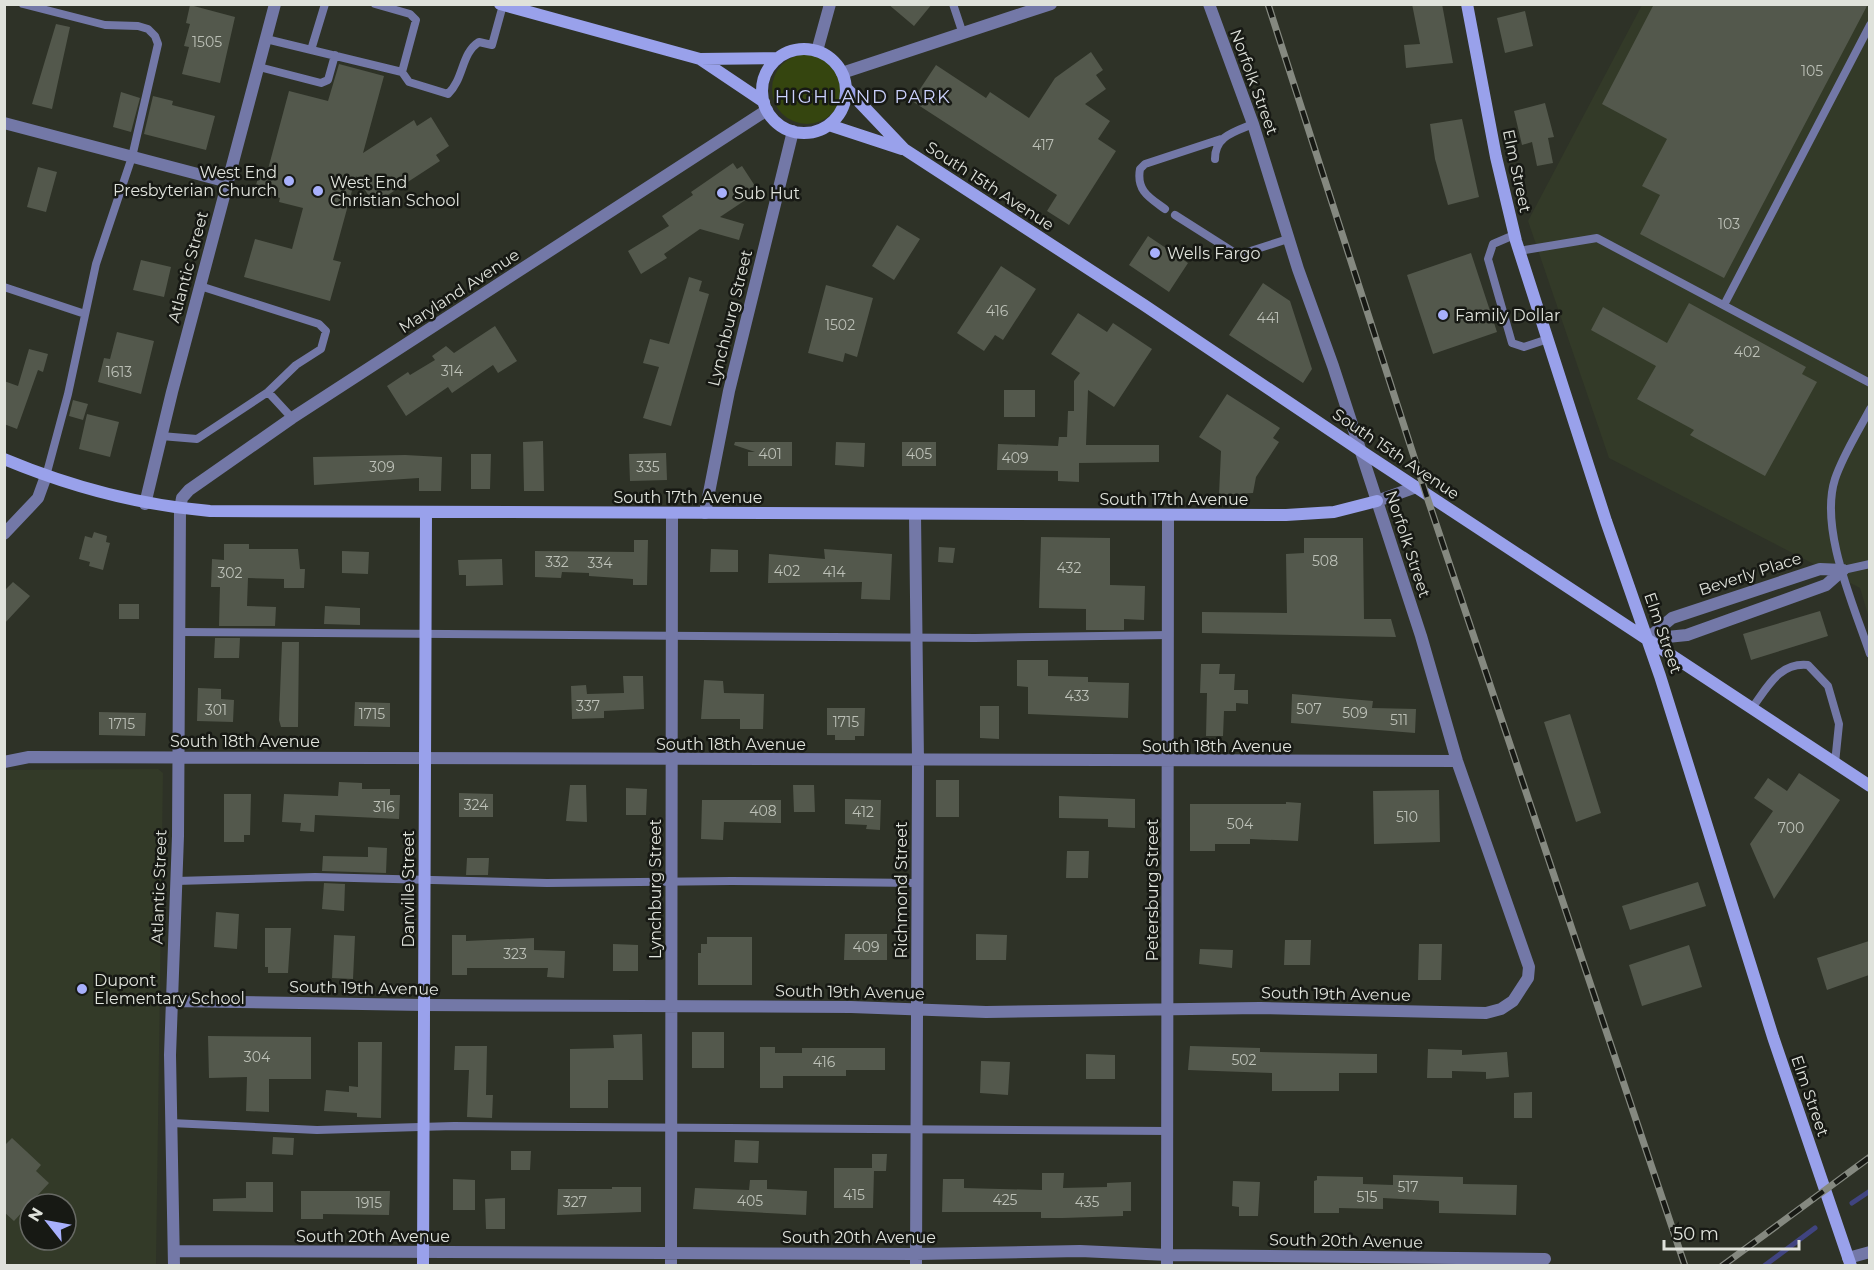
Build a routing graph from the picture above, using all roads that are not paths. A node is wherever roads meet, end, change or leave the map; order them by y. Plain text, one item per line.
1 (23, 4) edge
2 (275, 4) edge
3 (325, 4) edge
4 (375, 4) edge
5 (831, 4) edge
6 (954, 4) edge
7 (1209, 4) edge
8 (1467, 4) edge
9 (501, 5) edge
10 (1051, 5) edge
11 (1024, 9) edge
12 (1869, 25) edge
13 (963, 34) junction
14 (266, 39) junction
15 (311, 50) junction
16 (817, 51) junction
17 (335, 56) junction
18 (777, 58) junction
19 (700, 59) junction
20 (259, 67) junction
21 (402, 72) junction
22 (842, 73) junction
23 (846, 88) junction
24 (765, 106) junction
25 (4, 123) edge
26 (1252, 124) junction
27 (829, 125) junction
28 (793, 131) junction
29 (1221, 139) junction
30 (904, 149) junction
31 (132, 157) junction
32 (1215, 159) dead end
33 (228, 182) junction
34 (1165, 209) dead end
35 (1175, 215) dead end
36 (1514, 235) junction
37 (1288, 239) junction
38 (1519, 251) junction
39 (200, 286) junction
40 (4, 287) edge
41 (1724, 305) junction
42 (85, 314) junction
43 (1548, 339) junction
44 (1869, 383) edge
45 (268, 392) junction
46 (1869, 409) edge
47 (292, 418) junction
48 (161, 436) junction
49 (1360, 451) junction
50 (4, 459) edge
51 (46, 476) junction
52 (1416, 487) junction
53 (1377, 501) junction
54 (145, 504) junction
55 (180, 509) junction
56 (426, 512) junction
57 (705, 513) junction
58 (672, 514) junction
59 (915, 515) junction
60 (1168, 515) junction
61 (4, 534) edge
62 (1869, 564) edge
63 (1843, 570) junction
64 (180, 632) junction
65 (425, 634) junction
66 (673, 635) junction
67 (1169, 636) junction
68 (918, 637) junction
69 (1647, 639) junction
70 (1869, 654) edge
71 (1752, 708) junction
72 (179, 758) junction
73 (424, 758) junction
74 (672, 761) junction
75 (918, 761) junction
76 (1457, 761) junction
77 (4, 762) edge
78 (1169, 762) junction
79 (1835, 763) junction
80 (1869, 786) edge
81 (176, 881) junction
82 (424, 881) junction
83 (672, 881) junction
84 (917, 883) junction
85 (1521, 992) joint
86 (171, 1001) junction
87 (424, 1005) junction
88 (671, 1008) junction
89 (918, 1010) junction
90 (1169, 1010) junction
91 (171, 1123) junction
92 (423, 1128) junction
93 (671, 1130) junction
94 (916, 1130) junction
95 (1168, 1131) junction
96 (174, 1251) junction
97 (423, 1252) junction
98 (1869, 1252) edge
99 (671, 1259) edge
100 (1545, 1259) dead end
101 (916, 1260) edge
102 (1167, 1260) edge
103 (1850, 1262) edge
104 (174, 1266) edge
105 (423, 1266) edge

1 - 31 lane
2 - 14 street, Atlantic Street
3 - 15 lane
4 - 21 lane
5 - 16 street
6 - 13 lane
7 - 26 street, Norfolk Street
8 - 36 street, Elm Street
9 - 19 street
9 - 21 lane
10 - 11 street
11 - 13 street
12 - 41 lane
13 - 22 street
14 - 15 lane
14 - 20 street, Atlantic Street
15 - 17 lane
16 - 18 street
16 - 22 street
17 - 20 lane
17 - 21 lane
18 - 19 street
18 - 24 street
19 - 24 street
20 - 33 street, Atlantic Street
22 - 23 street
23 - 27 street
23 - 30 street, South 15th Avenue
24 - 28 street
24 - 47 street, Maryland Avenue
25 - 31 street
26 - 29 lane
26 - 37 street, Norfolk Street
27 - 28 street
27 - 30 street, South 15th Avenue
28 - 57 street, Lynchburg Street
29 - 32 lane
29 - 34 lane
30 - 49 street, South 15th Avenue
31 - 33 street
31 - 42 lane
33 - 39 street, Atlantic Street
35 - 37 lane
36 - 38 street, Elm Street
36 - 43 lane
37 - 49 street, Norfolk Street
38 - 41 lane
38 - 43 street, Elm Street
39 - 45 lane
39 - 48 street, Atlantic Street
40 - 42 lane
41 - 44 lane
42 - 51 lane
43 - 69 street, Elm Street
45 - 47 lane
45 - 48 lane
46 - 63 lane
47 - 55 street, Maryland Avenue
48 - 54 street, Atlantic Street
49 - 52 street, South 15th Avenue
49 - 53 street, Norfolk Street
50 - 51 street, South 17th Avenue
51 - 54 street, South 17th Avenue
51 - 61 street
52 - 53 street
52 - 69 street, South 15th Avenue
53 - 60 street, South 17th Avenue
53 - 76 street, Norfolk Street
54 - 55 street, South 17th Avenue
55 - 56 street, South 17th Avenue
55 - 64 street, Atlantic Street
56 - 58 street, South 17th Avenue
56 - 65 street, Danville Street
57 - 58 street, South 17th Avenue
57 - 59 street, South 17th Avenue
58 - 66 street, Lynchburg Street
59 - 60 street, South 17th Avenue
59 - 68 street, Richmond Street
60 - 67 street, Petersburg Street
62 - 63 lane
63 - 69 street
63 - 69 street, Beverly Place
63 - 70 lane
64 - 65 lane
64 - 72 street, Atlantic Street
65 - 66 lane
65 - 73 street, Danville Street
66 - 68 lane
66 - 74 street, Lynchburg Street
67 - 68 lane
67 - 78 street, Petersburg Street
68 - 75 street, Richmond Street
69 - 71 street, South 15th Avenue
69 - 103 street, Elm Street
71 - 79 street, South 15th Avenue
71 - 79 lane
72 - 73 street, South 18th Avenue
72 - 77 street, South 18th Avenue
72 - 81 street, Atlantic Street
73 - 74 street, South 18th Avenue
73 - 82 street, Danville Street
74 - 75 street, South 18th Avenue
74 - 83 street, Lynchburg Street
75 - 78 street, South 18th Avenue
75 - 84 street, Richmond Street
76 - 78 street, South 18th Avenue
76 - 85 street, Norfolk Street
78 - 90 street, Petersburg Street
79 - 80 street, South 15th Avenue
81 - 82 lane
81 - 86 street, Atlantic Street
82 - 83 lane
82 - 87 street, Danville Street
83 - 84 lane
83 - 88 street, Lynchburg Street
84 - 89 street, Richmond Street
85 - 90 street, South 19th Avenue
86 - 87 street, South 19th Avenue
86 - 91 street, Atlantic Street
87 - 88 street, South 19th Avenue
87 - 92 street, Danville Street
88 - 89 street, South 19th Avenue
88 - 93 street, Lynchburg Street
89 - 90 street, South 19th Avenue
89 - 94 street, Richmond Street
90 - 95 street, Petersburg Street
91 - 92 lane
91 - 96 street, Atlantic Street
92 - 93 lane
92 - 97 street, Danville Street
93 - 94 lane
93 - 99 street, Lynchburg Street
94 - 95 lane
94 - 101 street, Richmond Street
95 - 102 street, Petersburg Street
96 - 97 street, South 20th Avenue
96 - 104 street, Atlantic Street
97 - 99 street, South 20th Avenue
97 - 105 street, Danville Street
98 - 103 street
99 - 101 street, South 20th Avenue
100 - 102 street, South 20th Avenue
101 - 102 street, South 20th Avenue

